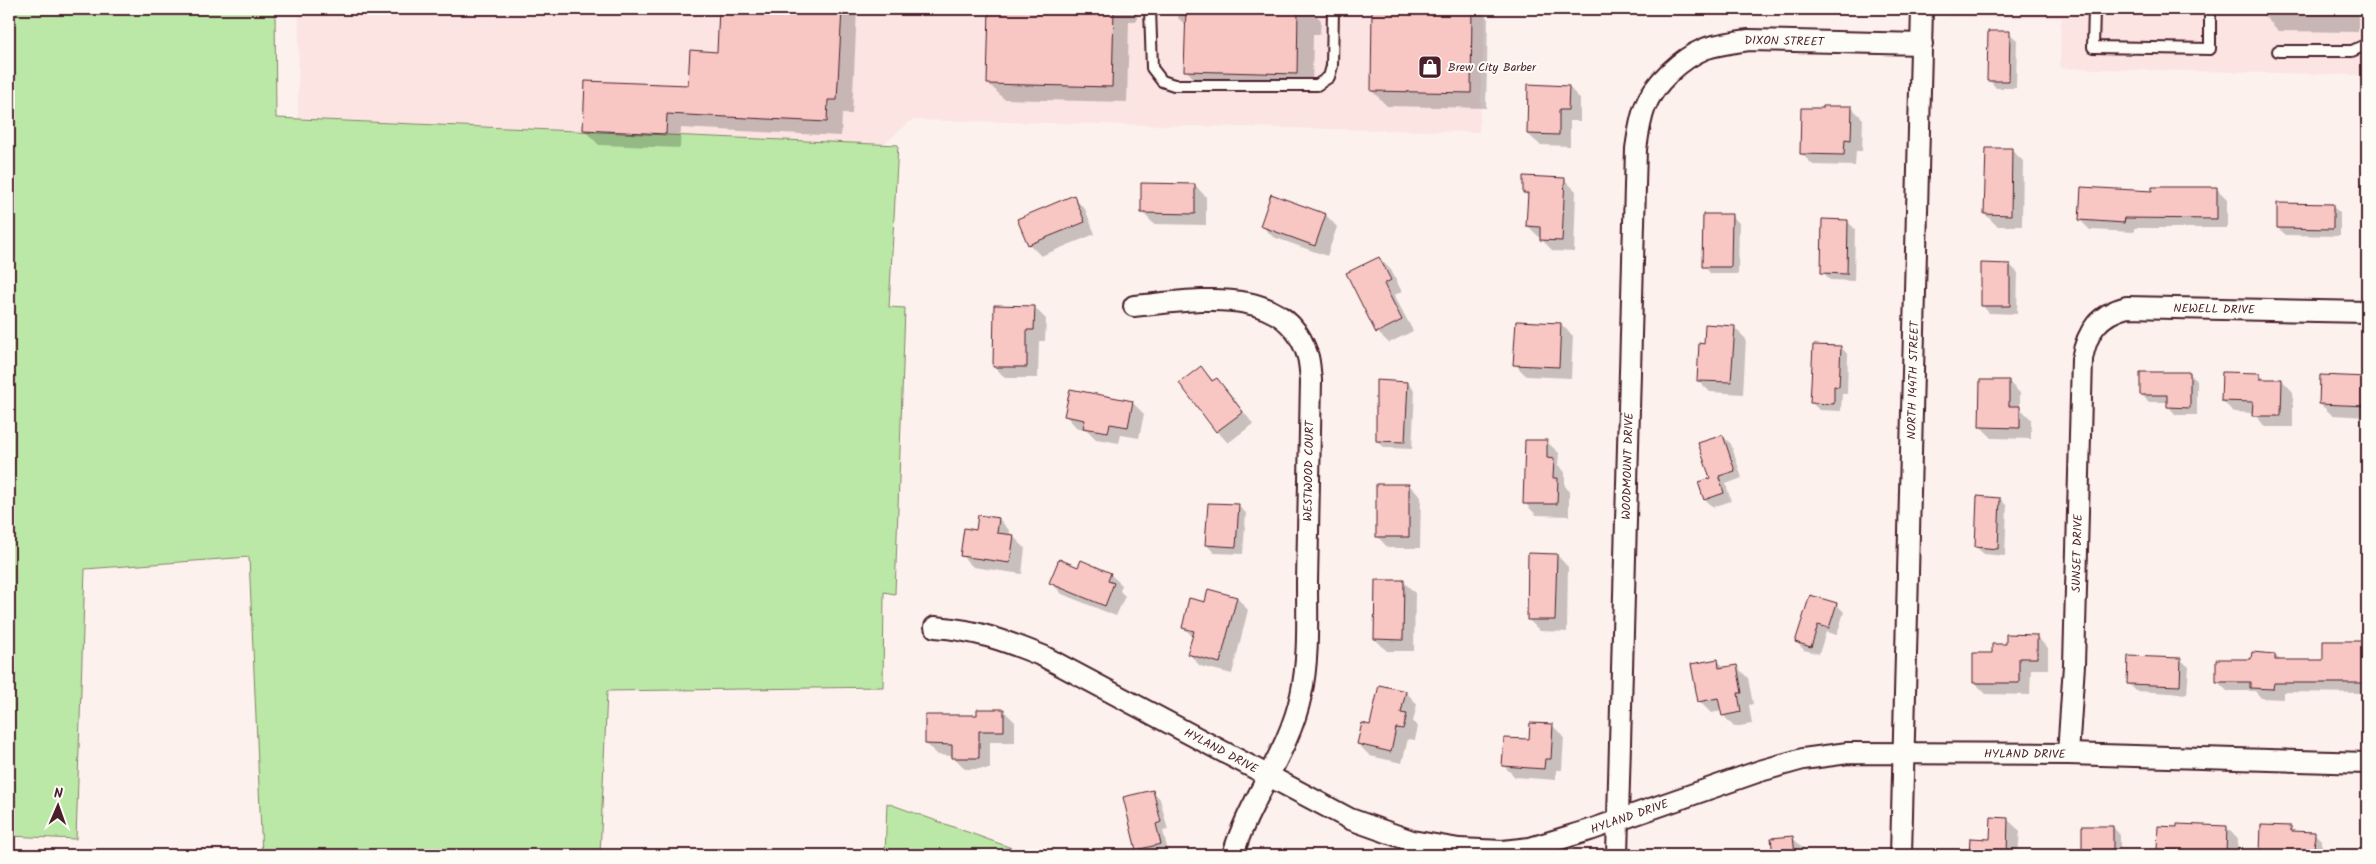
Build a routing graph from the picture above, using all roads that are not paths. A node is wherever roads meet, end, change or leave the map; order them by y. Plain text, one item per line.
1 (1150, 9) edge
2 (1333, 9) edge
3 (1922, 9) edge
4 (2085, 9) edge
5 (2094, 9) edge
6 (2210, 9) edge
7 (1922, 44) junction
8 (2367, 44) edge
9 (2278, 51) dead end
10 (1660, 84) joint
11 (1134, 306) dead end
12 (2367, 312) edge
13 (2084, 351) joint
14 (935, 627) dead end
15 (1905, 752) junction
16 (2068, 754) junction
17 (2367, 763) edge
18 (1268, 777) junction
19 (1618, 819) junction
20 (1233, 855) edge
21 (1617, 855) edge
22 (1901, 855) edge

1 - 2 lane
3 - 7 street, NORTH 144TH STREET
4 - 5 lane
5 - 6 lane
7 - 10 street, DIXON STREET
7 - 15 street, NORTH 144TH STREET
8 - 9 lane
10 - 19 street, WOODMOUNT DRIVE
11 - 18 street, WESTWOOD COURT
12 - 13 street, NEWELL DRIVE
13 - 16 street, SUNSET DRIVE
14 - 18 street, HYLAND DRIVE
15 - 16 street, HYLAND DRIVE
15 - 19 street, HYLAND DRIVE
15 - 22 street, NORTH 144TH STREET
16 - 17 street, HYLAND DRIVE
18 - 19 street, HYLAND DRIVE
18 - 20 street, WESTWOOD COURT
19 - 21 street, WOODMOUNT DRIVE

